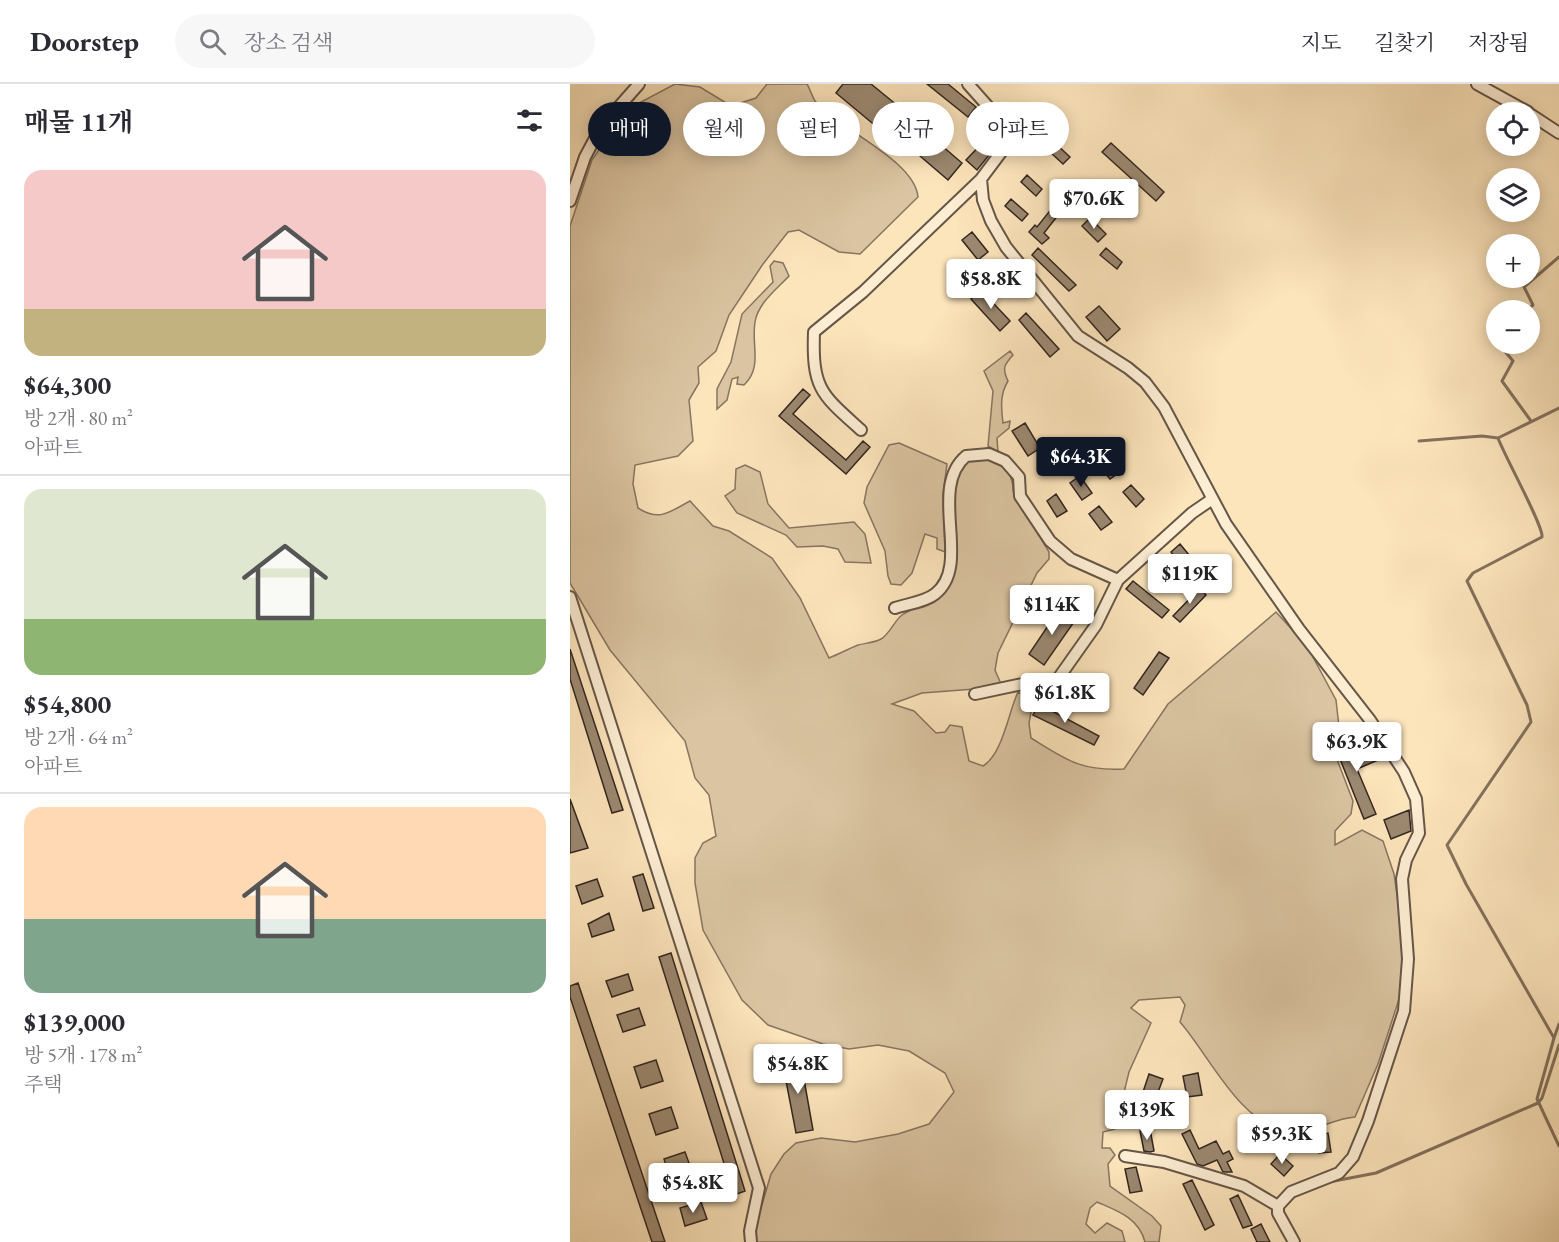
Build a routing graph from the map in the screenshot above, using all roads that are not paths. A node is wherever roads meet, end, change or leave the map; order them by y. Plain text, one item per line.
1 (639, 84) edge
2 (968, 84) edge
3 (1477, 84) edge
4 (1509, 102) edge
5 (1540, 120) edge
6 (1559, 133) edge
7 (981, 179) junction
8 (570, 201) edge
9 (861, 430) dead end
10 (1211, 500) junction
11 (1118, 580) junction
12 (570, 597) edge
13 (896, 608) dead end
14 (975, 694) dead end
15 (1125, 1156) dead end
16 (1278, 1206) junction
17 (751, 1242) edge
18 (1294, 1242) edge

1 - 8 street
2 - 7 street
3 - 4 street
5 - 6 street
7 - 9 street
7 - 10 street
10 - 11 street
10 - 16 street
11 - 13 street
11 - 14 street
12 - 17 street
15 - 16 street
16 - 18 street

